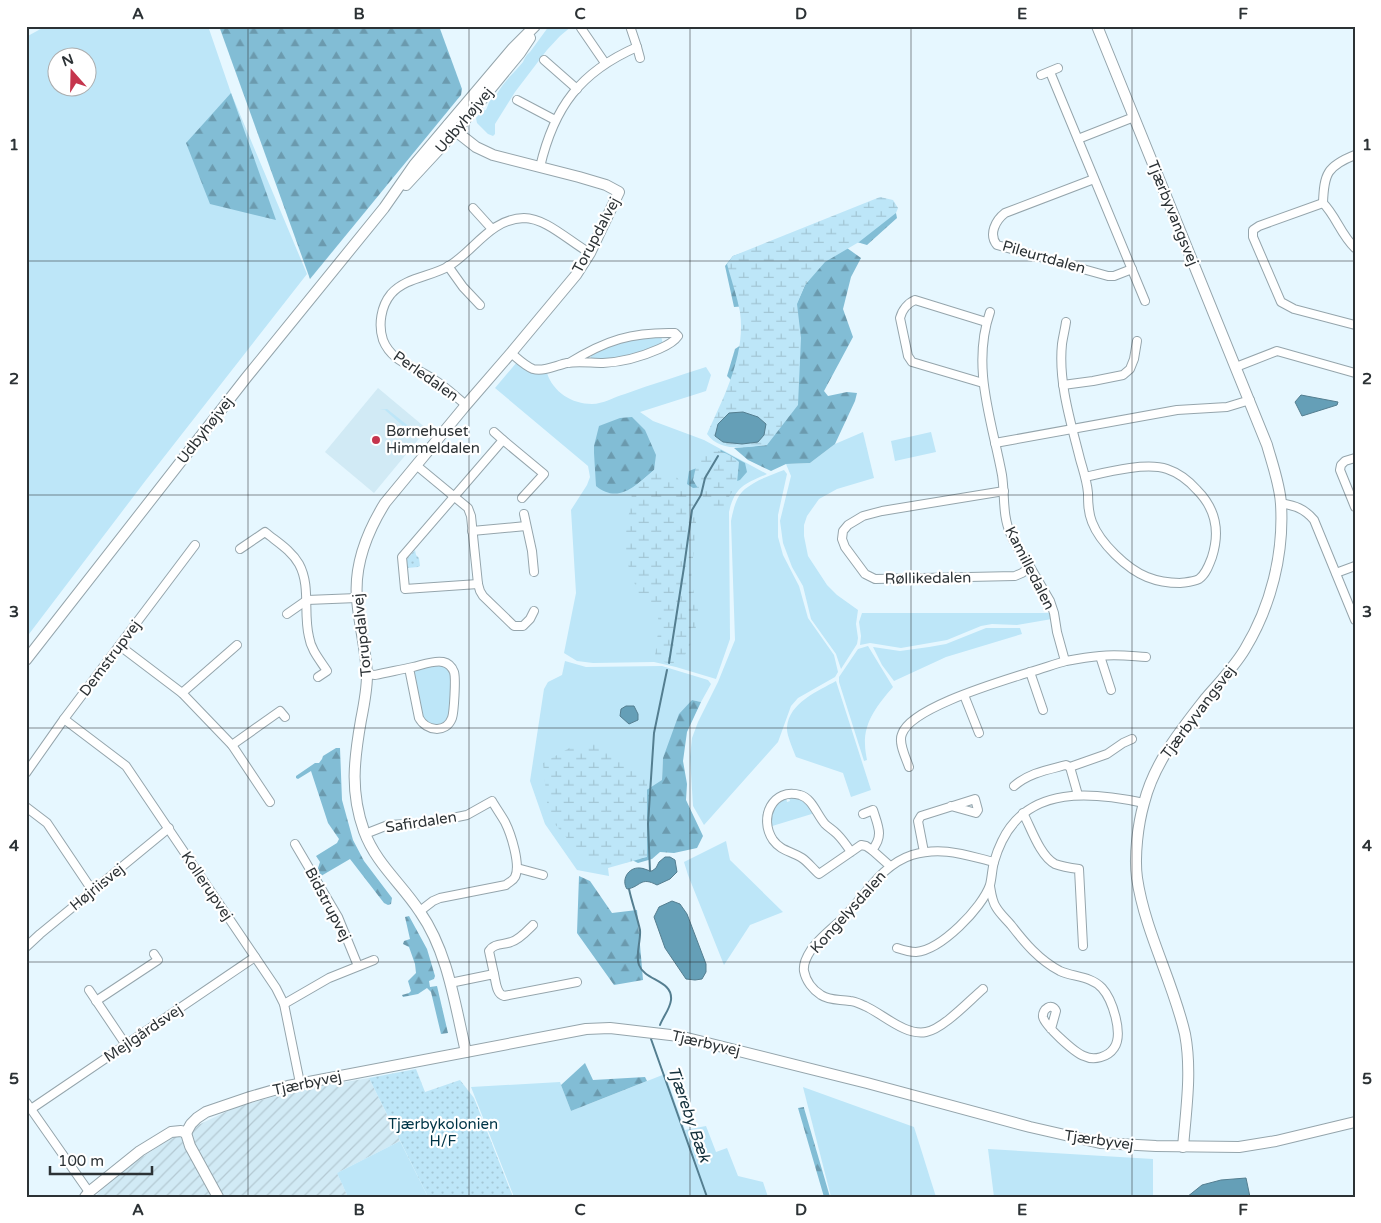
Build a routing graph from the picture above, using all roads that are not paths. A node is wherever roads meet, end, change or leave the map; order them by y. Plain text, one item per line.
1 (537, 26) edge
2 (630, 26) edge
3 (1096, 26) edge
4 (581, 28) dead end
5 (637, 47) junction
6 (640, 58) dead end
7 (544, 60) dead end
8 (605, 63) junction
9 (1041, 75) dead end
10 (576, 89) junction
11 (517, 100) dead end
12 (1134, 117) junction
13 (556, 120) junction
14 (452, 128) junction
15 (1078, 139) junction
16 (1355, 155) edge
17 (540, 167) junction
18 (1094, 179) junction
19 (1323, 203) junction
20 (473, 208) dead end
21 (492, 229) junction
22 (1355, 248) edge
23 (590, 253) junction
24 (448, 266) junction
25 (1132, 269) junction
26 (1145, 302) dead end
27 (480, 305) dead end
28 (990, 312) dead end
29 (986, 322) junction
30 (1066, 322) dead end
31 (1355, 325) edge
32 (1138, 341) dead end
33 (511, 353) junction
34 (569, 363) junction
35 (1236, 367) junction
36 (1355, 373) edge
37 (983, 383) junction
38 (1063, 385) junction
39 (1250, 400) junction
40 (466, 405) junction
41 (1072, 429) junction
42 (494, 432) dead end
43 (503, 440) junction
44 (995, 444) junction
45 (1355, 458) edge
46 (416, 465) junction
47 (1085, 477) junction
48 (1004, 491) junction
49 (455, 496) junction
50 (522, 498) dead end
51 (1281, 503) junction
52 (1355, 507) edge
53 (524, 514) dead end
54 (526, 526) junction
55 (472, 531) junction
56 (195, 545) dead end
57 (240, 549) dead end
58 (1355, 566) edge
59 (1030, 567) junction
60 (534, 572) dead end
61 (1336, 573) junction
62 (478, 584) junction
63 (356, 598) junction
64 (307, 600) junction
65 (534, 611) dead end
66 (287, 614) dead end
67 (1355, 620) edge
68 (237, 645) dead end
69 (120, 646) junction
70 (27, 656) edge
71 (1100, 656) junction
72 (1146, 657) dead end
73 (1065, 662) junction
74 (410, 668) junction
75 (1030, 672) junction
76 (367, 674) junction
77 (318, 677) dead end
78 (1111, 690) dead end
79 (182, 693) junction
80 (964, 695) junction
81 (1043, 710) dead end
82 (285, 717) dead end
83 (64, 719) junction
84 (979, 733) dead end
85 (1132, 739) dead end
86 (232, 745) junction
87 (916, 755) dead end
88 (1070, 767) junction
89 (26, 773) edge
90 (1014, 786) dead end
91 (1078, 795) junction
92 (270, 802) dead end
93 (1144, 803) junction
94 (26, 806) edge
95 (951, 806) dead end
96 (1023, 813) junction
97 (863, 814) dead end
98 (169, 828) junction
99 (365, 834) junction
100 (295, 844) dead end
101 (872, 850) junction
102 (851, 852) junction
103 (924, 852) junction
104 (994, 862) junction
105 (890, 866) junction
106 (517, 868) junction
107 (543, 875) dead end
108 (990, 886) junction
109 (92, 890) junction
110 (995, 906) junction
111 (977, 907) junction
112 (420, 911) junction
113 (533, 925) dead end
114 (1083, 946) dead end
115 (26, 947) edge
116 (897, 948) dead end
117 (154, 954) dead end
118 (255, 957) junction
119 (374, 960) dead end
120 (358, 966) junction
121 (494, 974) junction
122 (577, 982) dead end
123 (450, 983) junction
124 (983, 989) dead end
125 (89, 990) dead end
126 (96, 1001) junction
127 (284, 1004) junction
128 (1051, 1029) dead end
129 (126, 1045) junction
130 (466, 1052) junction
131 (300, 1083) junction
132 (26, 1102) edge
133 (31, 1109) junction
134 (1355, 1122) edge
135 (186, 1133) junction
136 (1183, 1147) junction
137 (87, 1194) edge
138 (218, 1197) edge

1 - 14 street, Udbyhøjvej
2 - 5 street
3 - 12 street, Tjærbyvangsvej
4 - 8 street
5 - 6 street
5 - 8 street
7 - 10 street
8 - 10 street
9 - 15 street
10 - 13 street
11 - 13 street
12 - 15 street
12 - 35 street, Tjærbyvangsvej
13 - 17 street
14 - 17 street, Torupdalvej
14 - 70 street, Udbyhøjvej
15 - 18 street
16 - 19 street
17 - 23 street, Torupdalvej
18 - 25 street
18 - 25 street, Pileurtdalen
19 - 22 street
19 - 31 street
20 - 21 street
21 - 23 street, Perledalen
21 - 24 street, Perledalen
23 - 33 street, Torupdalvej
24 - 27 street
24 - 40 street, Perledalen
25 - 26 street
28 - 29 street, Kamilledalen
29 - 37 street, Kamilledalen
29 - 37 street
30 - 38 street
32 - 38 street
33 - 34 street
33 - 40 street, Torupdalvej
34 - 34 street
35 - 36 street
35 - 39 street, Tjærbyvangsvej
37 - 44 street, Kamilledalen
38 - 41 street
39 - 41 street
39 - 51 street, Tjærbyvangsvej
40 - 46 street, Torupdalvej
41 - 44 street
41 - 47 street
42 - 43 street
43 - 49 street
43 - 50 street
44 - 48 street, Kamilledalen
45 - 52 street
46 - 49 street
46 - 63 street, Torupdalvej
47 - 47 street
48 - 59 street, Kamilledalen
48 - 59 street, Røllikedalen
49 - 55 street
49 - 62 street
51 - 61 street
51 - 93 street, Tjærbyvangsvej
53 - 54 street
54 - 55 street
54 - 60 street
55 - 62 street
56 - 69 street, Demstrupvej
57 - 64 street
58 - 61 street
59 - 73 street, Kamilledalen
61 - 67 street
62 - 65 street
63 - 64 street
63 - 76 street, Torupdalvej
64 - 66 street
64 - 77 street
68 - 79 street
69 - 79 street
69 - 83 street, Demstrupvej
71 - 72 street
71 - 73 street
71 - 78 street
73 - 75 street
74 - 74 street
74 - 76 street
75 - 80 street
75 - 81 street
76 - 99 street, Torupdalvej
79 - 86 street
80 - 84 street
80 - 87 street
82 - 86 street
83 - 89 street, Demstrupvej
83 - 98 street, Kollerupvej
85 - 88 street
86 - 92 street
88 - 90 street
88 - 91 street
91 - 93 street
91 - 96 street
93 - 136 street, Tjærbyvangsvej
94 - 109 street
95 - 103 street
96 - 104 street
96 - 114 street
97 - 101 street
98 - 109 street, Højriisvej
98 - 118 street, Kollerupvej
99 - 106 street, Safirdalen
99 - 112 street, Torupdalvej
100 - 120 street, Bidstrupvej
101 - 102 street
101 - 105 street
102 - 102 street
103 - 104 street, Kongelysdalen
103 - 105 street, Kongelysdalen
104 - 108 street
105 - 124 street, Kongelysdalen
106 - 107 street
106 - 112 street
108 - 110 street
108 - 111 street
109 - 115 street, Højriisvej
110 - 111 street
110 - 128 street
111 - 116 street
112 - 123 street, Torupdalvej
113 - 121 street
117 - 126 street
118 - 127 street, Kollerupvej
118 - 129 street, Mejlgårdsvej
119 - 120 street
120 - 127 street
121 - 122 street
121 - 123 street
123 - 130 street, Torupdalvej
125 - 126 street
126 - 129 street
127 - 131 street, Kollerupvej
129 - 133 street, Mejlgårdsvej
130 - 131 street, Tjærbyvej
130 - 136 street, Tjærbyvej
131 - 135 street, Tjærbyvej
132 - 133 street
133 - 137 street
134 - 136 street, Tjærbyvej
135 - 137 street
135 - 138 street

